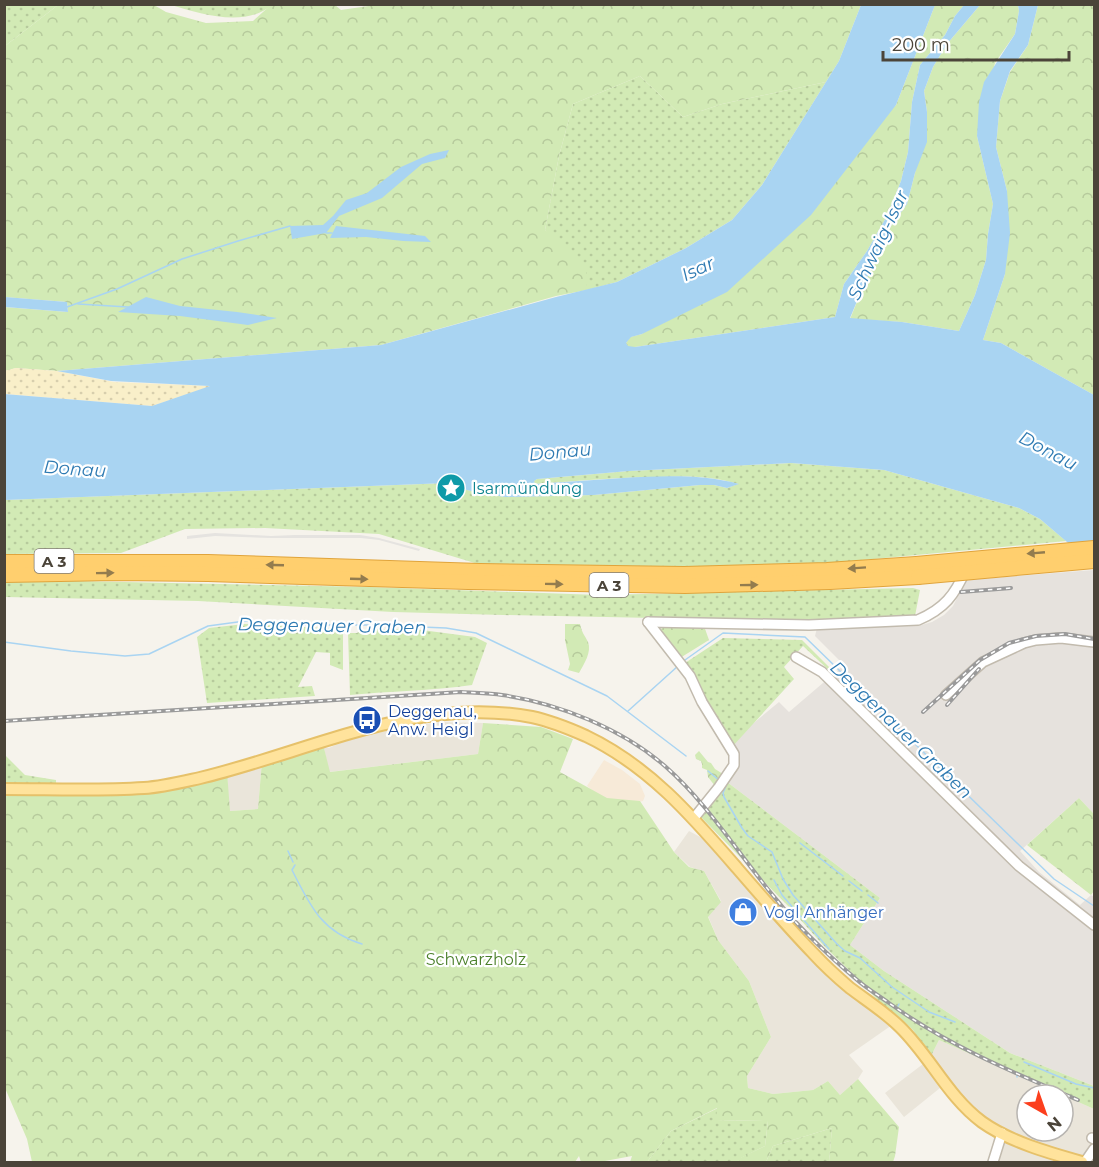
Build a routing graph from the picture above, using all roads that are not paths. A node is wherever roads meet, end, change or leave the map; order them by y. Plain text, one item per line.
1 (1095, 548) edge
2 (140, 552) dead end
3 (972, 554) dead end
4 (442, 560) dead end
5 (104, 561) junction
6 (1095, 561) edge
7 (4, 562) edge
8 (917, 570) junction
9 (480, 571) junction
10 (4, 575) edge
11 (1095, 642) edge
12 (796, 657) dead end
13 (946, 695) dead end
14 (4, 789) edge
15 (694, 818) junction
16 (1095, 925) edge
17 (1002, 1133) junction
18 (1095, 1149) edge
19 (993, 1162) edge
20 (1084, 1162) edge

1 -> 8 highway, A 3, bridge
2 - 5 highway
3 - 15 street
4 - 9 highway
5 - 7 highway, A 3
9 -> 5 highway, A 3
6 - 8 highway, A 3, bridge
8 -> 9 highway, A 3
10 -> 8 highway, A 3
11 - 13 street
12 - 16 street
14 - 15 main road
15 - 17 main road
17 - 19 street
17 - 20 main road
18 - 20 street

